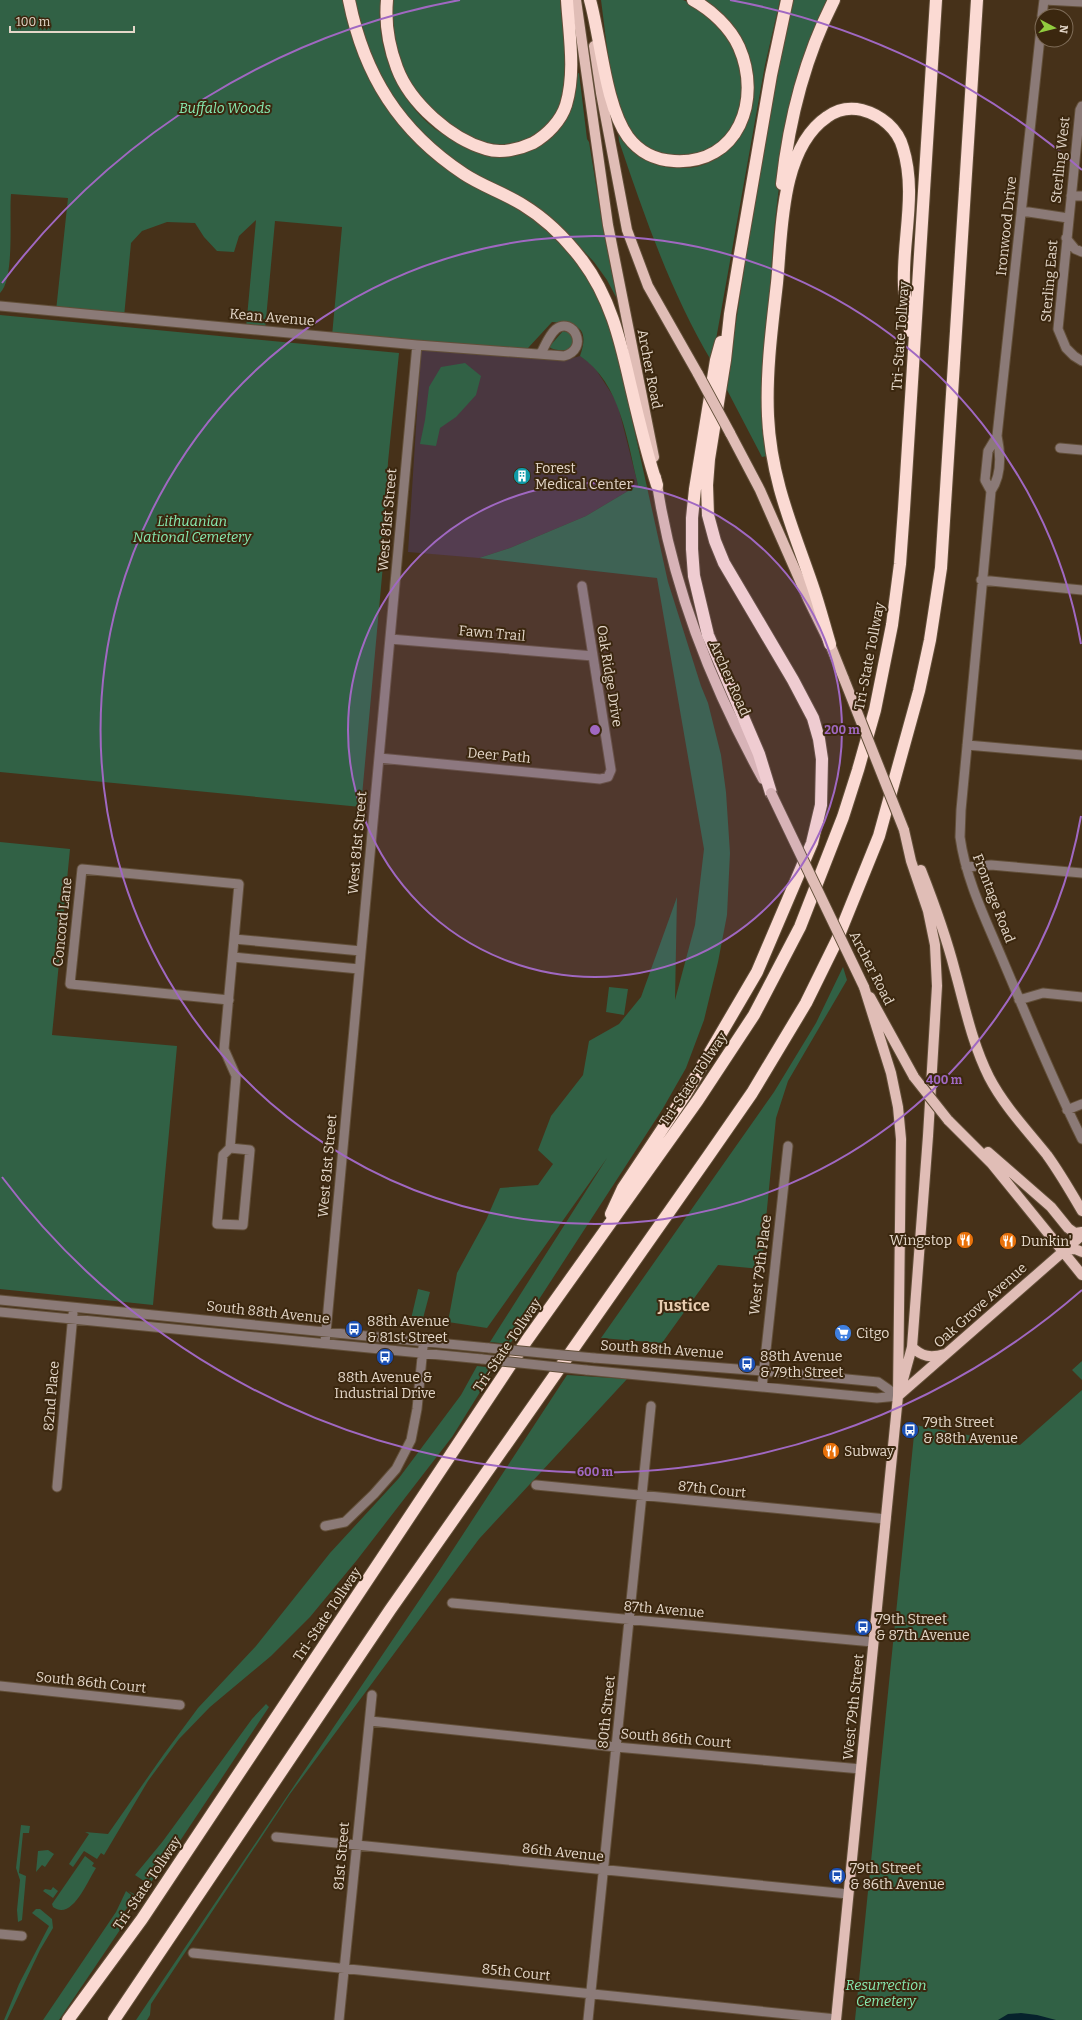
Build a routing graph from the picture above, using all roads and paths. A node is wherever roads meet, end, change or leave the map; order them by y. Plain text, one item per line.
1 (349, 0) edge
2 (386, 0) edge
3 (567, 0) edge
4 (576, 0) edge
5 (589, 0) edge
6 (693, 0) edge
7 (787, 0) edge
8 (834, 0) edge
9 (936, 0) edge
10 (977, 0) edge
11 (1044, 0) edge
12 (1082, 2) edge
13 (1039, 48) edge
14 (1082, 106) edge
15 (1071, 196) junction
16 (1082, 196) edge
17 (1022, 212) junction
18 (1068, 218) junction
19 (1066, 238) junction
20 (1082, 252) edge
21 (0, 306) edge
22 (730, 314) junction
23 (772, 326) junction
24 (417, 345) junction
25 (541, 353) dead end
26 (914, 357) junction
27 (1082, 361) edge
28 (1060, 448) dead end
29 (1082, 450) edge
30 (657, 485) junction
31 (981, 580) junction
32 (582, 586) dead end
33 (1082, 590) edge
34 (390, 639) junction
35 (830, 644) junction
36 (593, 656) junction
37 (967, 745) junction
38 (1082, 755) edge
39 (379, 758) junction
40 (611, 770) joint
41 (771, 793) junction
42 (914, 860) junction
43 (966, 867) junction
44 (1082, 873) edge
45 (234, 939) junction
46 (361, 951) junction
47 (233, 956) junction
48 (359, 969) junction
49 (864, 987) junction
50 (1082, 997) edge
51 (229, 1000) junction
52 (1019, 1000) junction
53 (1082, 1104) edge
54 (1067, 1110) junction
55 (968, 1139) junction
56 (1082, 1139) edge
57 (788, 1146) dead end
58 (230, 1148) junction
59 (1082, 1211) edge
60 (1082, 1232) edge
61 (1082, 1235) edge
62 (600, 1239) junction
63 (1063, 1250) junction
64 (1082, 1252) edge
65 (1082, 1275) edge
66 (0, 1300) edge
67 (73, 1307) junction
68 (0, 1312) edge
69 (72, 1319) junction
70 (326, 1332) junction
71 (424, 1342) junction
72 (325, 1343) junction
73 (912, 1347) junction
74 (422, 1353) junction
75 (946, 1353) junction
76 (763, 1371) junction
77 (762, 1387) junction
78 (898, 1396) junction
79 (651, 1406) dead end
80 (536, 1485) dead end
81 (57, 1487) dead end
82 (642, 1495) junction
83 (886, 1519) junction
84 (325, 1526) dead end
85 (452, 1603) dead end
86 (628, 1619) junction
87 (874, 1642) junction
88 (0, 1686) edge
89 (372, 1695) dead end
90 (180, 1705) dead end
91 (370, 1721) junction
92 (616, 1747) junction
93 (861, 1769) junction
94 (276, 1837) dead end
95 (357, 1846) junction
96 (603, 1870) junction
97 (848, 1894) junction
98 (0, 1934) edge
99 (22, 1936) dead end
100 (193, 1953) dead end
101 (344, 1967) junction
102 (590, 1994) junction
103 (68, 2020) edge
104 (114, 2020) edge
105 (339, 2020) edge
106 (588, 2020) edge
107 (836, 2020) edge

1 - 30 highway
2 - 3 highway
4 - 30 main road, Archer Road
5 - 6 highway
5 - 35 main road, Archer Road, bridge
7 - 22 highway
8 - 23 highway
9 - 26 highway, Tri-State Tollway
10 - 104 highway
11 - 12 street
13 - 17 street, Ironwood Drive
14 - 15 street, Sterling West
15 - 16 street
15 - 18 street, Sterling West
17 - 18 street
17 - 31 street, Ironwood Drive
18 - 19 street, Sterling East
19 - 20 street
19 - 27 street, Sterling East
21 - 24 street, Kean Avenue
22 - 41 highway
22 - 62 highway
23 - 26 highway
23 - 35 highway
24 - 25 street, Kean Avenue
24 - 34 street, West 81st Street
26 - 62 highway, Tri-State Tollway
28 - 29 street
30 - 41 main road, Archer Road
31 - 33 street
31 - 37 street, Frontage Road
32 - 36 street, Oak Ridge Drive
34 - 36 street, Fawn Trail
34 - 39 street, West 81st Street
35 - 42 main road, Archer Road, bridge
36 - 40 street, Oak Ridge Drive
37 - 38 street
37 - 43 street, Frontage Road
39 - 40 street, Deer Path
39 - 46 street, West 81st Street
41 - 49 main road, Archer Road, bridge
42 - 59 main road
42 - 73 main road
43 - 44 street
43 - 52 street, Frontage Road
45 - 46 street
45 - 47 street, Concord Lane
45 - 51 street, Concord Lane
46 - 48 street, West 81st Street
47 - 48 street
47 - 51 street, Concord Lane
48 - 70 street, West 81st Street
49 - 55 main road, Archer Road, bridge
49 - 78 main road
50 - 52 street
51 - 58 street, Concord Lane
52 - 54 street, Frontage Road
53 - 54 street
54 - 56 street, Frontage Road
55 - 60 main road
55 - 63 main road, Archer Road
57 - 76 street, West 79th Place
58 - 58 street, Concord Lane
61 - 63 main road, Oak Grove Avenue
62 - 103 highway, Tri-State Tollway
63 - 64 main road
63 - 65 main road, Archer Road
63 - 75 main road, Oak Grove Avenue
66 - 67 street, South 88th Avenue
67 - 69 street, 82nd Place
67 - 70 street, South 88th Avenue
68 - 69 street, South 88th Avenue
69 - 72 street, South 88th Avenue
69 - 81 street, 82nd Place
70 - 71 street, South 88th Avenue
70 - 72 street, West 81st Street
71 - 74 street
71 - 76 street, South 88th Avenue, bridge
72 - 74 street, South 88th Avenue
73 - 75 main road
73 - 78 main road
74 - 77 street, South 88th Avenue, bridge
74 - 84 street
75 - 78 main road, Oak Grove Avenue
76 - 77 street, West 79th Place
76 - 78 street, South 88th Avenue
77 - 78 street, South 88th Avenue
78 - 83 main road, West 79th Street
79 - 82 street, 80th Street
80 - 82 street, 87th Court
82 - 83 street, 87th Court
82 - 86 street, 80th Street
83 - 87 main road, West 79th Street
85 - 86 street, 87th Avenue
86 - 87 street, 87th Avenue
86 - 92 street, 80th Street
87 - 93 main road, West 79th Street
88 - 90 street, South 86th Court
89 - 91 street, 81st Street
91 - 92 street, South 86th Court
91 - 95 street, 81st Street
92 - 93 street, South 86th Court
92 - 96 street, 80th Street
93 - 97 main road, West 79th Street
94 - 95 street, 86th Avenue
95 - 96 street, 86th Avenue
95 - 101 street, 81st Street
96 - 97 street, 86th Avenue
96 - 102 street, 80th Street
97 - 107 main road, West 79th Street
98 - 99 street
100 - 101 street, 85th Court
101 - 102 street, 85th Court
101 - 105 street, 81st Street
102 - 106 street, 80th Street
102 - 107 street, 85th Court

